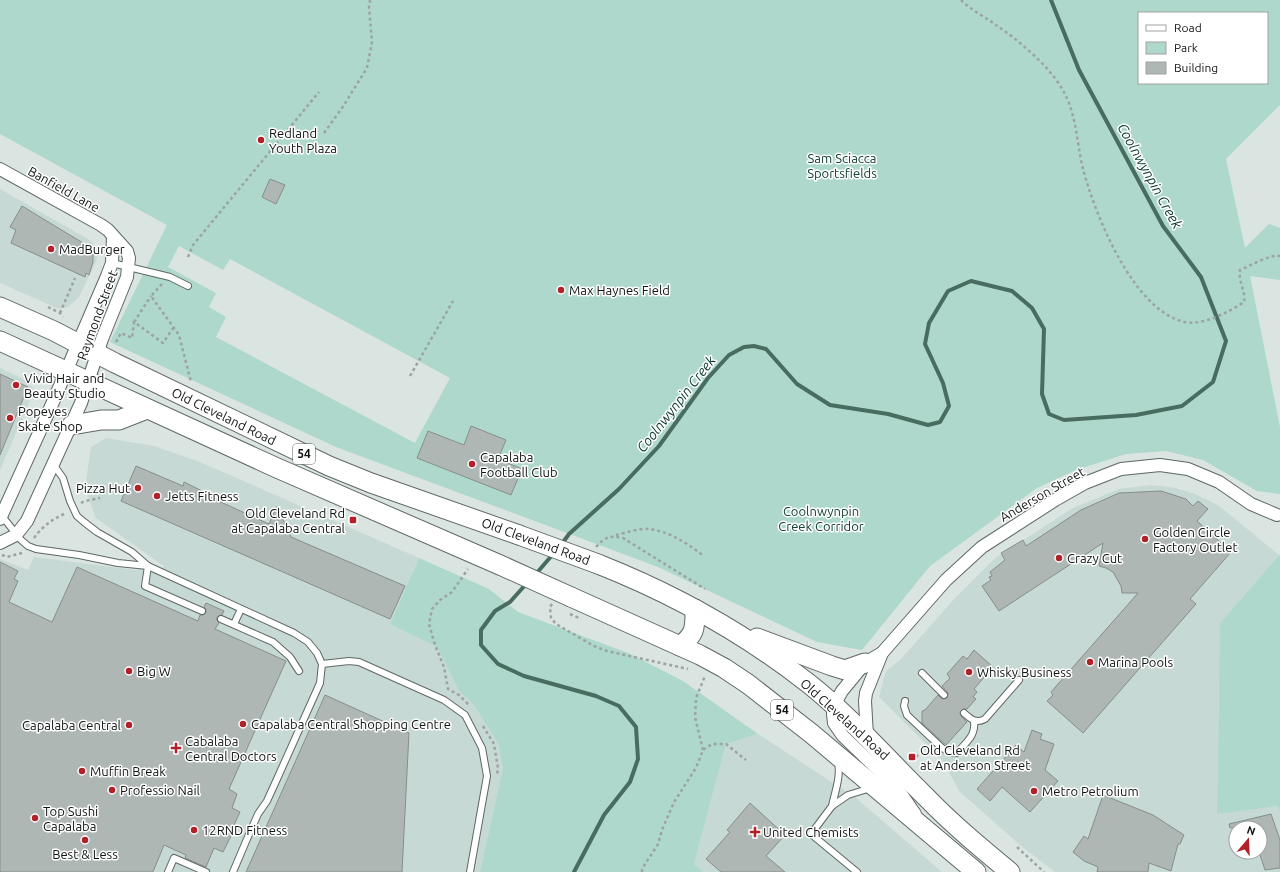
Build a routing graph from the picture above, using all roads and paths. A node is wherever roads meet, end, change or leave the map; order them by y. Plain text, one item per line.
1 (370, 0) edge
2 (962, 0) edge
3 (319, 92) dead end
4 (324, 133) dead end
5 (0, 169) edge
6 (113, 236) junction
7 (1280, 256) edge
8 (188, 257) dead end
9 (112, 263) junction
10 (129, 267) junction
11 (170, 277) junction
12 (75, 278) dead end
13 (188, 286) dead end
14 (151, 296) junction
15 (454, 301) dead end
16 (0, 307) edge
17 (60, 313) dead end
18 (134, 322) junction
19 (174, 327) junction
20 (0, 341) edge
21 (78, 343) junction
22 (114, 344) dead end
23 (97, 353) junction
24 (66, 371) junction
25 (410, 376) dead end
26 (88, 381) junction
27 (191, 384) dead end
28 (147, 409) junction
29 (72, 425) junction
30 (53, 464) junction
31 (100, 498) dead end
32 (81, 503) dead end
33 (64, 514) dead end
34 (1277, 515) dead end
35 (1, 517) edge
36 (16, 535) junction
37 (613, 536) dead end
38 (33, 540) dead end
39 (0, 543) edge
40 (22, 553) dead end
41 (0, 554) edge
42 (704, 556) dead end
43 (148, 566) junction
44 (695, 608) junction
45 (241, 609) junction
46 (202, 611) dead end
47 (220, 619) dead end
48 (234, 624) junction
49 (733, 630) junction
50 (680, 646) junction
51 (882, 652) junction
52 (865, 663) junction
53 (322, 664) junction
54 (299, 671) dead end
55 (922, 672) dead end
56 (705, 676) dead end
57 (1019, 680) dead end
58 (944, 695) dead end
59 (904, 701) dead end
60 (834, 705) junction
61 (964, 713) dead end
62 (974, 721) junction
63 (867, 736) junction
64 (925, 748) dead end
65 (703, 750) junction
66 (836, 754) junction
67 (916, 757) dead end
68 (746, 760) dead end
69 (876, 786) junction
70 (832, 806) junction
71 (924, 828) junction
72 (1017, 847) dead end
73 (966, 868) edge
74 (168, 872) edge
75 (206, 872) edge
76 (234, 872) edge
77 (470, 872) edge
78 (642, 872) edge
79 (857, 872) edge
80 (1010, 872) edge
81 (1044, 872) edge

1 - 4 path
2 - 7 path
3 - 8 path
5 - 6 street, Banfield Lane
6 - 9 street, Raymond Street
6 - 10 street, Raymond Street
9 - 10 lane
9 - 21 street, Raymond Street
10 - 11 lane
10 - 23 street, Raymond Street
11 - 13 lane
11 - 14 path
12 - 17 path
14 - 18 path
14 - 19 path
15 - 25 path
16 - 21 main road, Old Cleveland Road / 54
18 - 19 path
18 - 22 path
19 - 27 path
20 - 24 main road, Old Cleveland Road / 54
21 - 23 main road, Old Cleveland Road / 54
21 - 24 street, Raymond Street
23 - 26 street, Raymond Street
23 - 44 main road, Old Cleveland Road / 54, bridge
24 - 26 main road, Old Cleveland Road / 54
24 - 35 street, Raymond Street
26 - 28 main road, Old Cleveland Road / 54
26 - 29 street, Raymond Street
28 - 29 main road
28 - 50 main road, Old Cleveland Road / 54, bridge
29 - 30 street, Raymond Street
30 - 36 street, Raymond Street
30 - 43 lane
31 - 32 path
33 - 38 path
34 - 51 street, Anderson Street
35 - 36 lane
36 - 39 street, Raymond Street
36 - 43 lane
37 - 42 path
40 - 41 path
43 - 45 lane
43 - 46 lane
44 - 49 main road, Old Cleveland Road / 54
44 - 50 main road
45 - 48 lane
45 - 53 lane
47 - 48 lane
48 - 54 lane
49 - 52 main road
49 - 60 main road, Old Cleveland Road / 54
50 - 66 main road, Old Cleveland Road / 54
51 - 52 street
51 - 63 street
52 - 60 street
53 - 76 lane
53 - 77 lane
55 - 58 lane
56 - 65 path
57 - 62 lane
59 - 62 lane
60 - 63 main road, Old Cleveland Road / 54
60 - 71 street
61 - 62 lane
63 - 80 main road, Old Cleveland Road / 54
64 - 67 path
65 - 68 path
65 - 78 path
66 - 69 main road, Old Cleveland Road / 54
66 - 70 lane
69 - 70 lane
69 - 71 main road, Old Cleveland Road / 54
70 - 79 lane
71 - 73 main road, Old Cleveland Road / 54
72 - 81 path
74 - 75 lane

